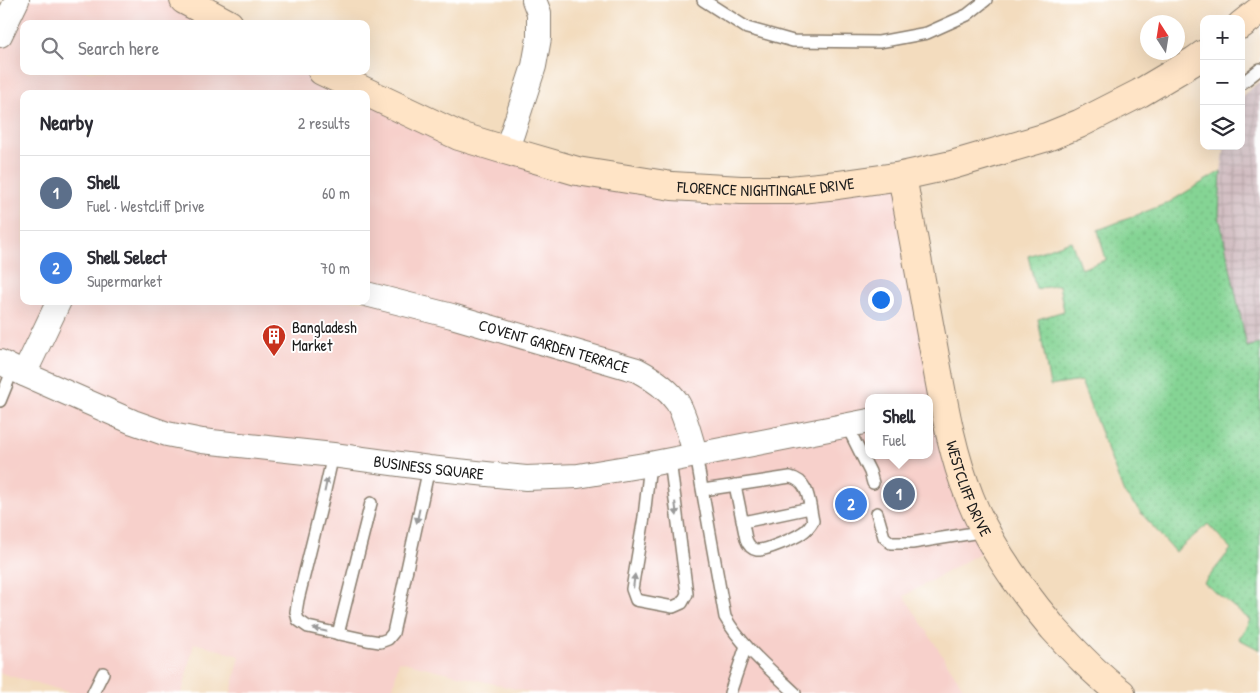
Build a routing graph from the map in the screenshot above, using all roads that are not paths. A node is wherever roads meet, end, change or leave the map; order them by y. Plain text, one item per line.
1 (17, 0) edge
2 (184, 0) edge
3 (534, 0) edge
4 (703, 0) edge
5 (986, 0) edge
6 (1260, 10) edge
7 (222, 20) edge
8 (1245, 22) edge
9 (0, 35) edge
10 (1200, 57) edge
11 (1260, 69) edge
12 (330, 75) edge
13 (1245, 81) edge
14 (362, 90) edge
15 (370, 94) edge
16 (505, 150) junction
17 (902, 176) junction
18 (370, 295) edge
19 (56, 305) edge
20 (12, 369) edge
21 (0, 401) edge
22 (936, 406) edge
23 (858, 423) edge
24 (865, 452) edge
25 (332, 455) junction
26 (696, 455) junction
27 (867, 459) edge
28 (660, 462) junction
29 (429, 468) junction
30 (873, 483) dead end
31 (735, 485) junction
32 (703, 490) junction
33 (371, 503) dead end
34 (810, 508) junction
35 (877, 513) dead end
36 (742, 522) junction
37 (986, 531) junction
38 (338, 634) junction
39 (746, 646) junction
40 (103, 673) dead end
41 (782, 681) junction
42 (94, 693) edge
43 (730, 693) edge
44 (778, 693) edge
45 (795, 693) edge
46 (1122, 693) edge

1 - 9 street
2 - 7 street
3 - 16 street
4 - 5 lane
6 - 8 street
10 - 17 street, FLORENCE NIGHTINGALE DRIVE
11 - 13 lane
12 - 14 street, FLORENCE NIGHTINGALE DRIVE
15 - 16 street, FLORENCE NIGHTINGALE DRIVE
16 - 17 street, FLORENCE NIGHTINGALE DRIVE
17 - 22 street, WESTCLIFF DRIVE
18 - 26 street, COVENT GARDEN TERRACE
19 - 20 street
20 - 21 lane
20 - 25 street, BUSINESS SQUARE
22 - 37 street, WESTCLIFF DRIVE
23 - 24 lane
23 - 26 street, BUSINESS SQUARE
25 - 29 street, BUSINESS SQUARE
38 -> 25 lane
26 - 28 street, BUSINESS SQUARE
26 - 32 lane
27 - 30 lane
28 -> 28 lane
28 - 29 street, BUSINESS SQUARE
29 -> 38 lane
31 - 32 lane
31 - 34 lane
31 - 36 lane
32 - 39 lane
33 - 38 lane
34 - 36 lane
34 - 36 lane
35 - 37 lane
37 - 46 street, WESTCLIFF DRIVE
39 - 41 lane
39 - 43 lane
40 - 42 lane
41 - 44 lane
41 - 45 lane

